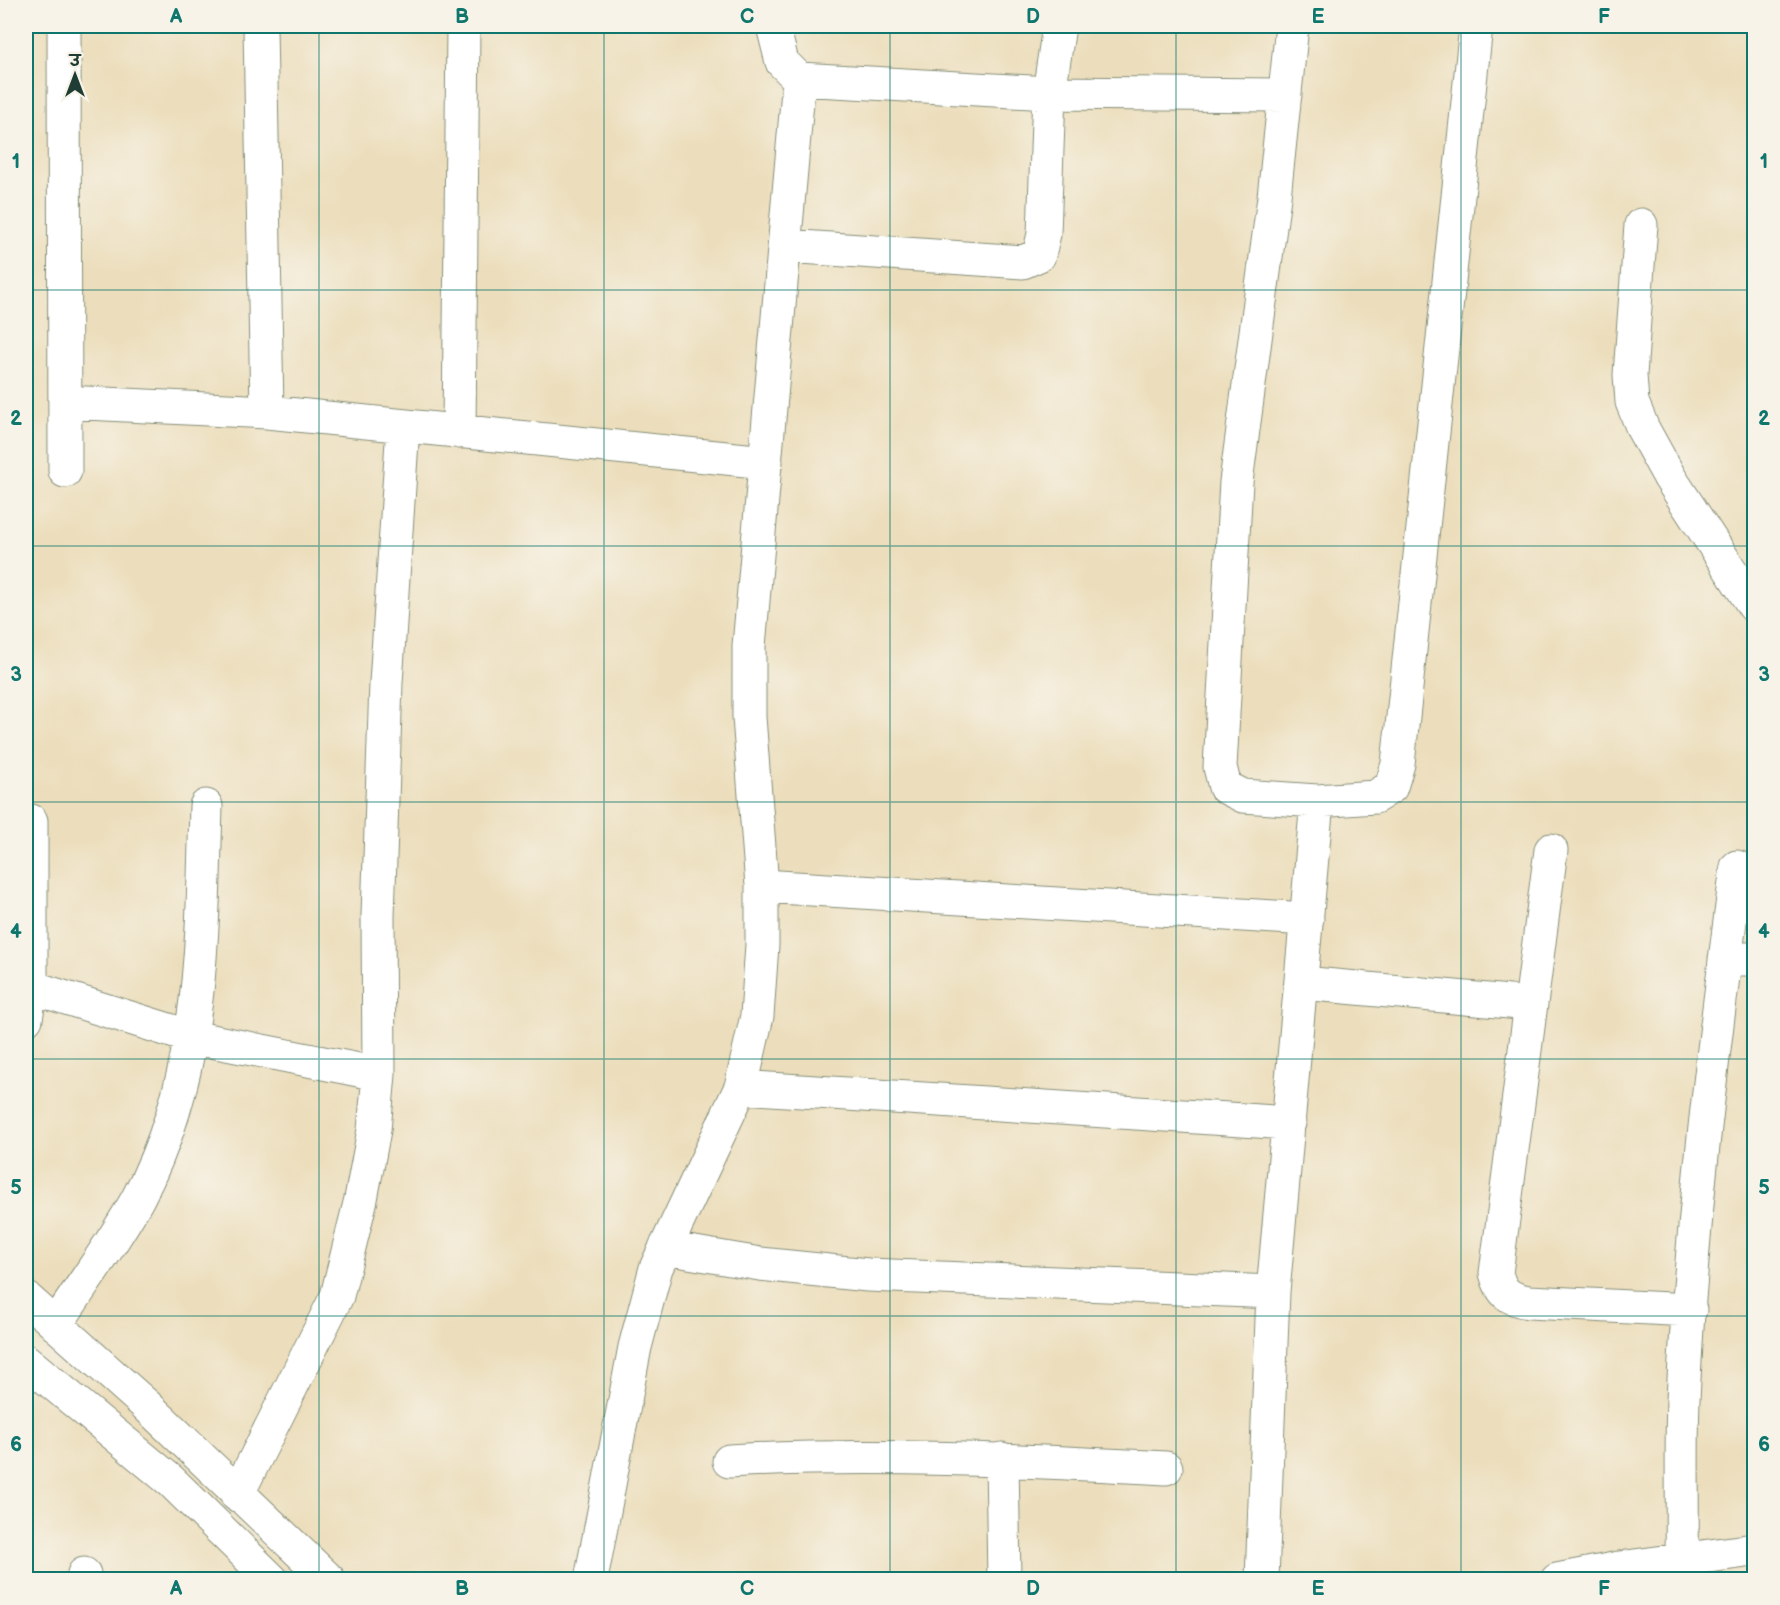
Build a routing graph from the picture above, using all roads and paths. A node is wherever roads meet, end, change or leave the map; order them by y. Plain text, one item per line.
1 (64, 26) edge
2 (260, 26) edge
3 (463, 26) edge
4 (773, 26) edge
5 (1059, 26) edge
6 (1292, 26) edge
7 (1476, 26) edge
8 (799, 79) junction
9 (1049, 93) junction
10 (1285, 95) junction
11 (1641, 225) dead end
12 (786, 246) junction
13 (65, 402) junction
14 (267, 412) junction
15 (403, 426) junction
16 (459, 432) junction
17 (766, 462) junction
18 (65, 471) dead end
19 (1755, 606) edge
20 (1317, 801) junction
21 (206, 806) dead end
22 (31, 821) dead end
23 (1551, 850) dead end
24 (1737, 867) dead end
25 (762, 886) junction
26 (1307, 919) junction
27 (1740, 959) edge
28 (1302, 983) junction
29 (31, 987) junction
30 (1532, 1004) junction
31 (26, 1019) edge
32 (191, 1037) junction
33 (379, 1074) junction
34 (741, 1088) junction
35 (1289, 1123) junction
36 (665, 1248) junction
37 (1273, 1292) junction
38 (26, 1298) edge
39 (1690, 1310) junction
40 (56, 1324) junction
41 (26, 1361) edge
42 (1002, 1459) junction
43 (729, 1461) dead end
44 (1166, 1468) dead end
45 (237, 1495) junction
46 (1755, 1550) edge
47 (1682, 1558) junction
48 (272, 1580) edge
49 (329, 1580) edge
50 (591, 1580) edge
51 (1004, 1580) edge
52 (1262, 1580) edge
53 (1557, 1580) edge

1 - 13 street
2 - 14 street
3 - 16 street
4 - 8 street
5 - 9 street
6 - 10 street
7 - 20 street
8 - 9 street
8 - 12 street
9 - 10 street
9 - 12 street
10 - 20 street
11 - 19 street
12 - 17 street
13 - 14 street
13 - 18 street
14 - 15 street
15 - 16 street
15 - 33 street
16 - 17 street
17 - 25 street
20 - 26 street
21 - 32 street
22 - 29 street
23 - 30 street
24 - 27 street
25 - 26 street
25 - 34 street
26 - 28 street
27 - 39 street
28 - 30 street
28 - 35 street
29 - 31 street
29 - 32 street
30 - 39 street
32 - 33 street
32 - 40 street
33 - 45 street
34 - 35 street
34 - 36 street
35 - 37 street
36 - 37 street
36 - 50 street
37 - 52 street
38 - 40 street
39 - 47 street
40 - 45 street
41 - 48 street
42 - 43 street
42 - 44 street
42 - 51 street
45 - 49 street
46 - 47 street
47 - 53 street

